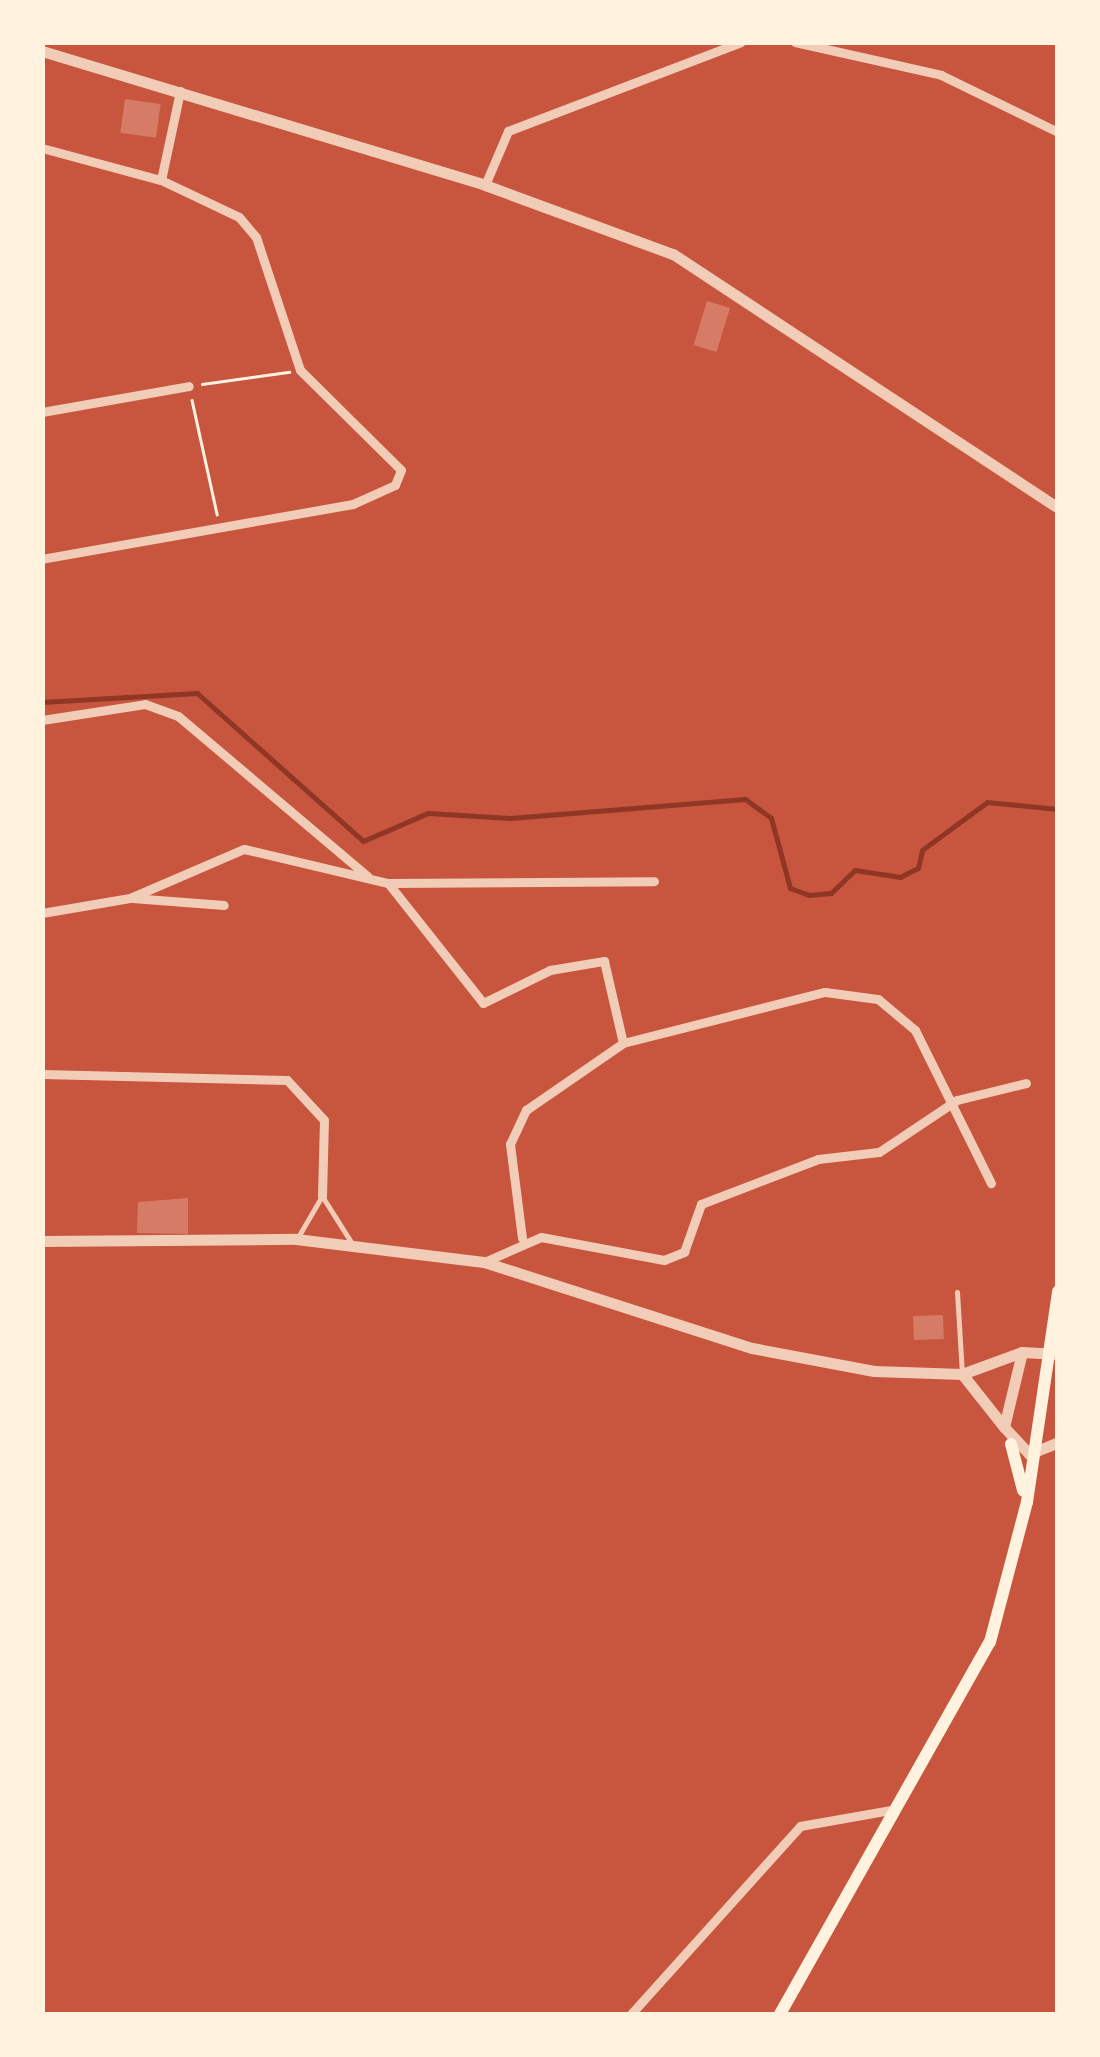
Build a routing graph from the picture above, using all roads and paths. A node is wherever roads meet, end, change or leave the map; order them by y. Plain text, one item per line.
1 (741, 42) edge
2 (795, 42) edge
3 (42, 52) edge
4 (181, 88) junction
5 (1058, 132) edge
6 (42, 148) edge
7 (161, 180) junction
8 (486, 185) junction
9 (300, 370) junction
10 (189, 386) junction
11 (42, 412) edge
12 (1058, 508) edge
13 (220, 527) junction
14 (42, 559) edge
15 (42, 720) edge
16 (369, 878) junction
17 (654, 881) dead end
18 (388, 883) junction
19 (130, 898) junction
20 (224, 905) dead end
21 (42, 913) edge
22 (623, 1043) junction
23 (42, 1074) edge
24 (1026, 1083) dead end
25 (958, 1100) junction
26 (991, 1183) dead end
27 (322, 1196) junction
28 (522, 1238) junction
29 (296, 1240) junction
30 (42, 1241) edge
31 (351, 1242) junction
32 (484, 1262) junction
33 (1058, 1291) edge
34 (957, 1292) dead end
35 (1044, 1346) junction
36 (1022, 1352) junction
37 (1058, 1354) edge
38 (962, 1374) junction
39 (1004, 1426) junction
40 (1058, 1442) edge
41 (1011, 1444) junction
42 (1029, 1454) junction
43 (1026, 1502) junction
44 (899, 1809) junction
45 (631, 2014) edge
46 (780, 2014) edge

1 - 8 street
2 - 5 street
3 - 4 street
4 - 7 street
4 - 8 street
6 - 7 street
7 - 9 street
8 - 12 street
9 - 10 path
9 - 13 street
10 - 11 street
10 - 13 path
13 - 14 street
15 - 16 street
16 - 18 street
16 - 19 street
17 - 18 street
18 - 22 street
19 - 20 street
19 - 21 street
22 - 25 street
22 - 28 street
23 - 27 street
24 - 25 street
25 - 26 street
25 - 28 street
27 - 29 lane
27 - 31 lane
28 - 32 street
29 - 30 street
29 - 31 street
31 - 32 street
32 - 38 street
33 - 35 main road
34 - 38 lane
35 - 36 street
35 - 37 street
35 - 42 main road
36 - 38 street
36 - 39 street
38 - 39 street
39 - 41 street
40 - 42 street
41 - 42 street
41 - 43 main road
42 - 43 main road
43 - 44 main road
44 - 45 street
44 - 46 main road

